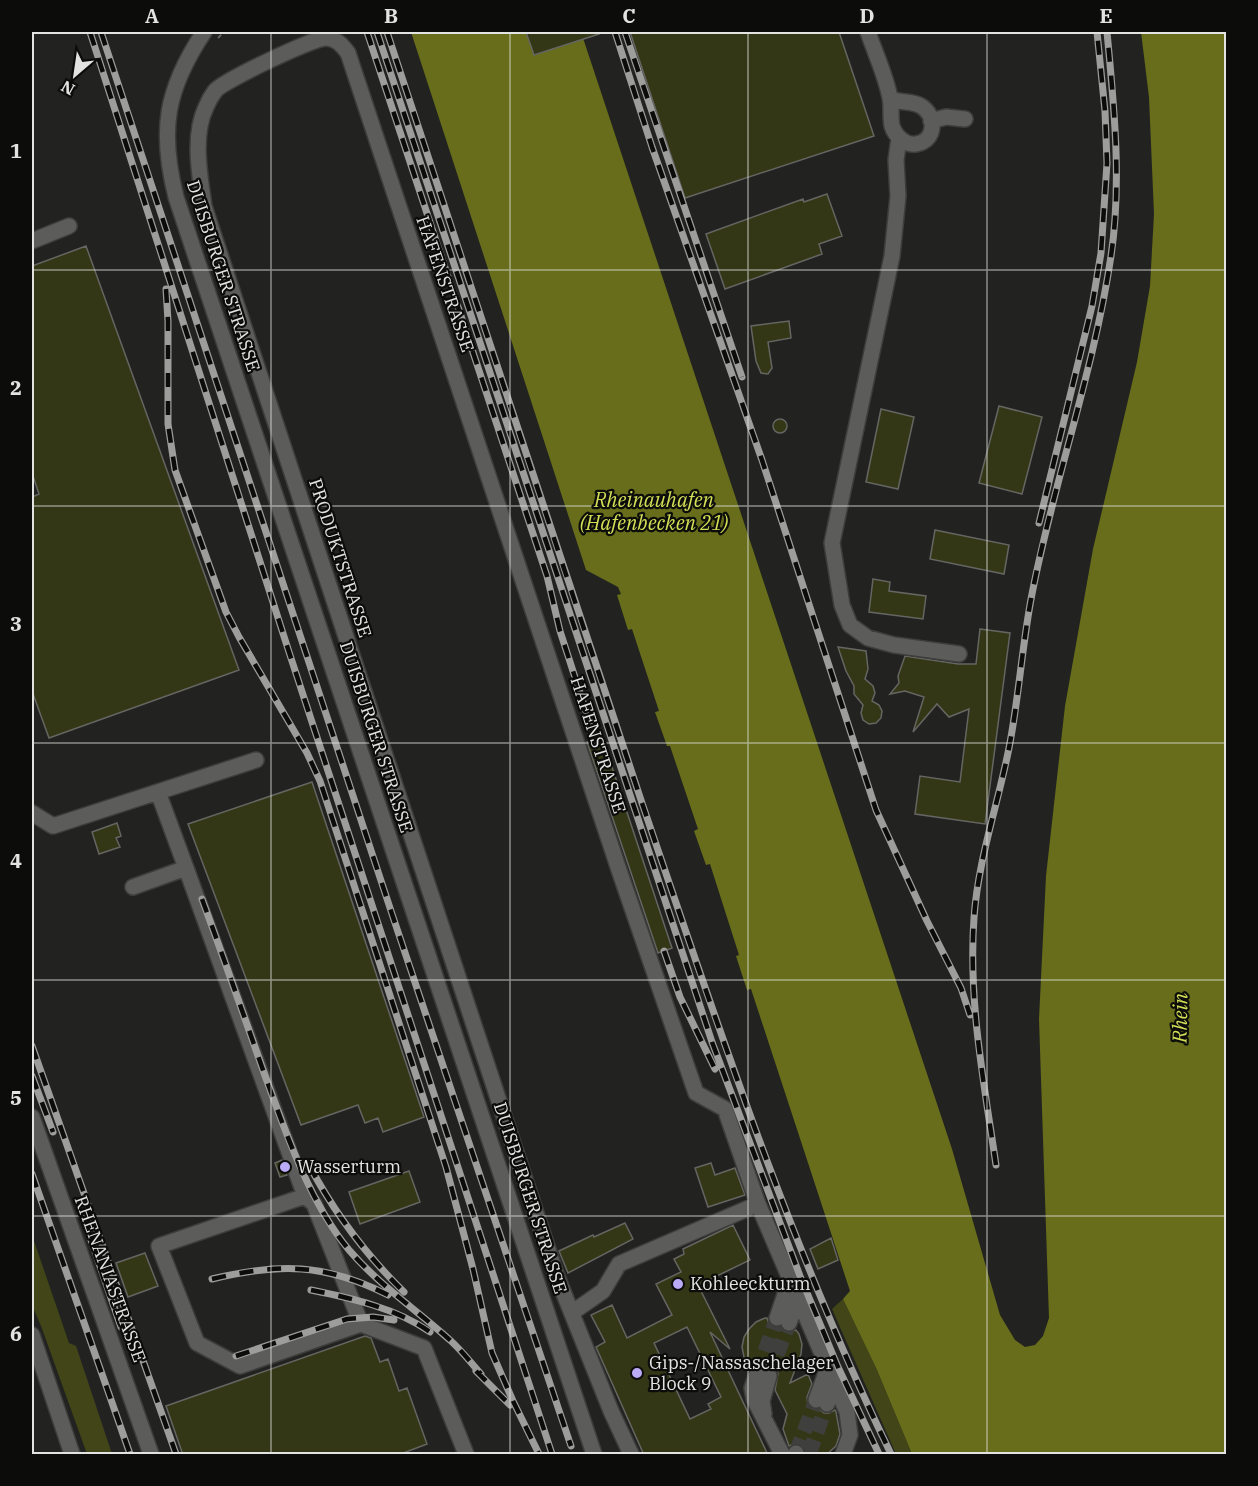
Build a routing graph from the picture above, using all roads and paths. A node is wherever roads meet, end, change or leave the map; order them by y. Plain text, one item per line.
1 (204, 32) edge
2 (868, 32) edge
3 (325, 38) joint
4 (890, 98) junction
5 (965, 118) dead end
6 (931, 121) junction
7 (899, 138) junction
8 (69, 226) dead end
9 (32, 241) edge
10 (958, 654) dead end
11 (256, 760) dead end
12 (158, 792) junction
13 (32, 813) edge
14 (186, 868) junction
15 (133, 887) dead end
16 (32, 1117) edge
17 (305, 1196) junction
18 (758, 1204) junction
19 (790, 1280) junction
20 (798, 1297) junction
21 (573, 1312) junction
22 (361, 1324) junction
23 (32, 1335) edge
24 (828, 1368) junction
25 (763, 1375) tunnel mouth
26 (835, 1383) junction
27 (791, 1454) edge
28 (72, 1455) edge
29 (152, 1455) edge
30 (466, 1455) edge
31 (594, 1455) edge
32 (631, 1455) edge
33 (843, 1455) edge

1 - 31 street, DUISBURGER STRASSE
2 - 4 street
3 - 18 street, HAFENSTRASSE
3 - 21 street, PRODUKTSTRASSE
4 - 6 street
4 - 7 street
5 - 6 street
6 - 7 street
7 - 10 street
8 - 9 street
11 - 12 street
12 - 13 street
12 - 14 street
14 - 15 street
14 - 17 street
16 - 29 street, RHENANIASTRASSE
17 - 22 street
17 - 22 street
18 - 19 street, HAFENSTRASSE
18 - 21 street
19 - 20 street, HAFENSTRASSE
19 - 20 street
20 - 24 street, HAFENSTRASSE
21 - 32 street, PRODUKTSTRASSE
22 - 30 street
23 - 28 street
24 - 26 street, HAFENSTRASSE
24 - 26 street
25 - 27 street
26 - 33 street, HAFENSTRASSE

